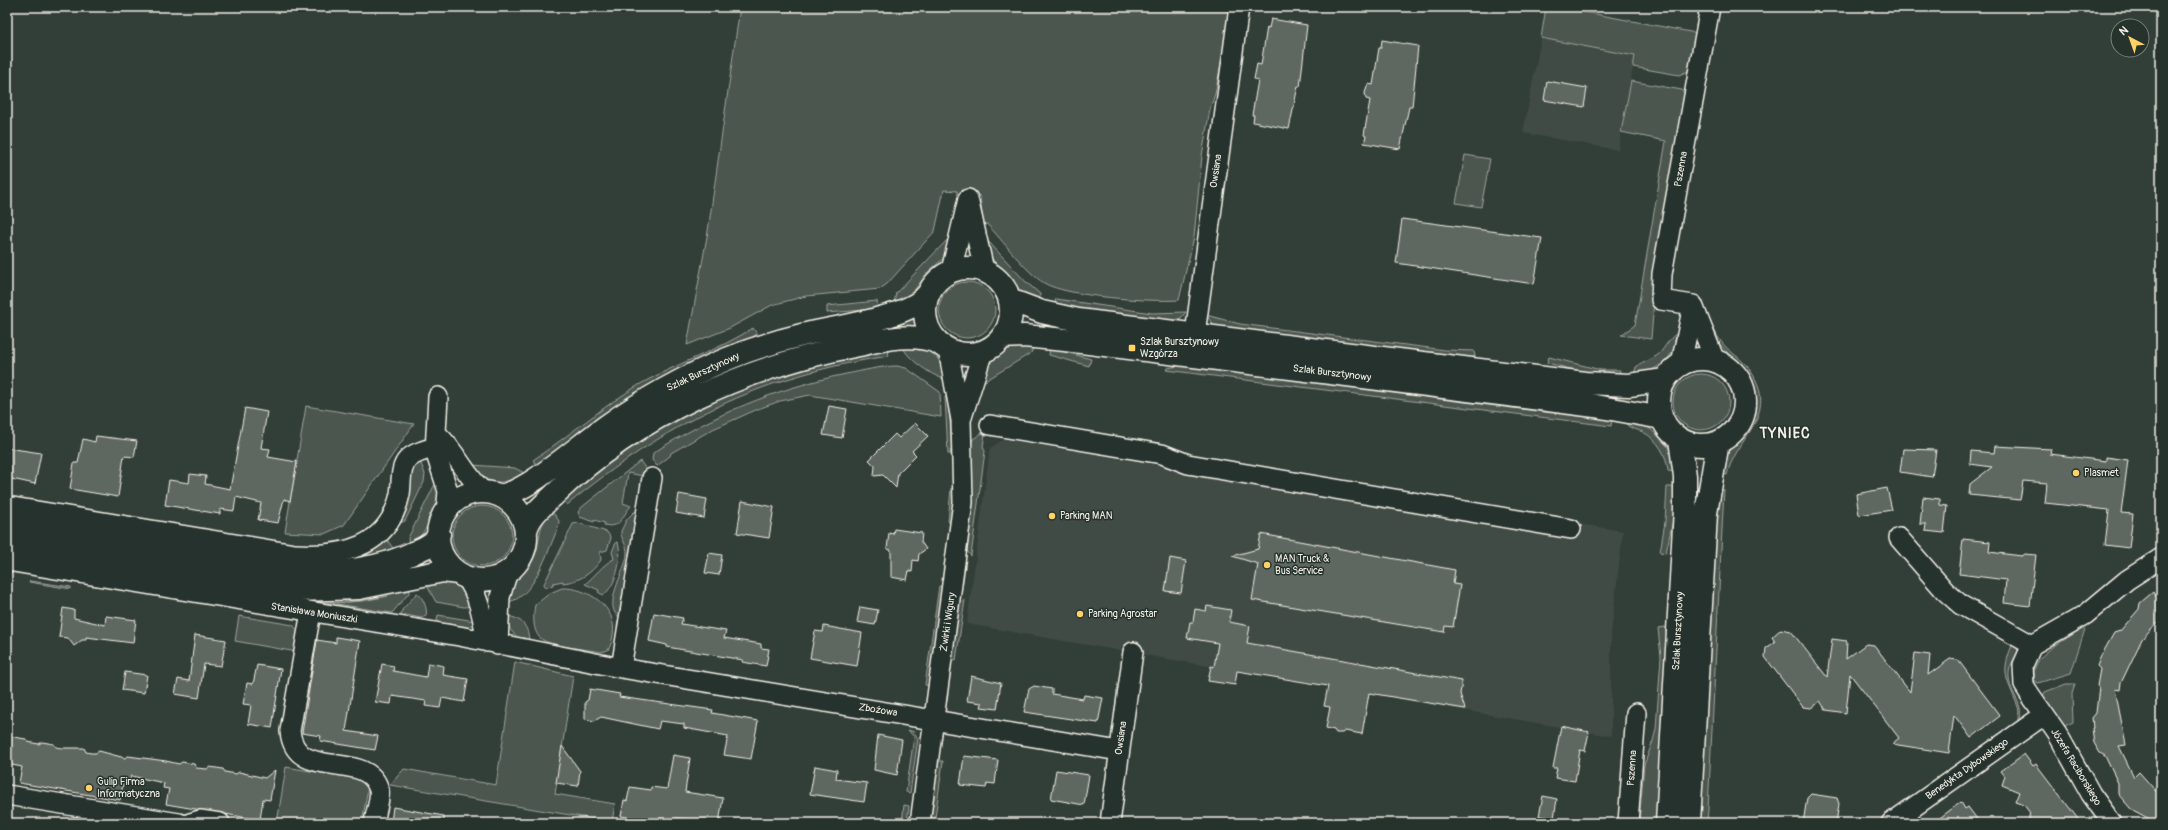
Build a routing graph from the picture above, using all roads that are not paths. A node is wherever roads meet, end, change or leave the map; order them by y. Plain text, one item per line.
1 (1239, 7) edge
2 (1710, 7) edge
3 (984, 270) junction
4 (951, 271) junction
5 (927, 295) junction
6 (1010, 300) junction
7 (1692, 305) junction
8 (1195, 334) junction
9 (1002, 337) junction
10 (944, 346) junction
11 (983, 351) junction
12 (1715, 361) junction
13 (1681, 364) junction
14 (1665, 380) junction
15 (438, 397) dead end
16 (1662, 418) junction
17 (961, 420) junction
18 (990, 425) dead end
19 (1680, 439) junction
20 (440, 442) junction
21 (1718, 442) junction
22 (652, 478) dead end
23 (492, 494) junction
24 (7, 506) edge
25 (446, 512) junction
26 (7, 524) edge
27 (1571, 529) dead end
28 (526, 531) junction
29 (439, 534) junction
30 (1899, 538) dead end
31 (7, 542) edge
32 (2161, 558) edge
33 (7, 561) edge
34 (508, 571) junction
35 (462, 575) junction
36 (311, 612) junction
37 (493, 643) junction
38 (2032, 645) junction
39 (1133, 652) dead end
40 (628, 669) junction
41 (1636, 713) dead end
42 (2044, 715) junction
43 (934, 720) junction
44 (1120, 751) junction
45 (7, 795) edge
46 (179, 823) edge
47 (190, 823) edge
48 (220, 823) edge
49 (374, 823) edge
50 (920, 823) edge
51 (1110, 823) edge
52 (1628, 823) edge
53 (1667, 823) edge
54 (1689, 823) edge
55 (1891, 823) edge
56 (2112, 823) edge

1 - 8 street, Owsiana
2 - 7 street, Pszenna
3 - 4 main road
3 - 4 street
3 - 6 main road
4 - 5 main road
5 - 10 main road
5 - 23 main road, Szlak Bursztynowy
6 - 8 main road
6 - 9 main road
7 - 12 street
7 - 13 street
8 - 14 main road
9 - 11 main road
9 - 16 main road, Szlak Bursztynowy
10 - 11 main road
10 - 17 street, Żwirki i Wigury
10 - 28 main road, Szlak Bursztynowy
11 - 17 street, Żwirki i Wigury
12 - 13 main road
12 - 21 main road
13 - 14 main road
14 - 16 main road
15 - 20 street
16 - 19 main road
17 - 43 street, Żwirki i Wigury
18 - 27 street
19 - 21 main road
19 - 53 main road, Szlak Bursztynowy
20 - 23 street
20 - 24 street
20 - 25 street
21 - 54 main road
22 - 40 street
23 - 25 main road
23 - 28 main road
25 - 29 main road
26 - 29 main road
28 - 34 main road
29 - 35 main road
30 - 38 street
31 - 35 main road, Stanisława Moniuszki
32 - 38 street
33 - 36 street, Stanisława Moniuszki
34 - 35 main road
34 - 37 street
35 - 37 street
36 - 37 street, Stanisława Moniuszki
36 - 49 street
37 - 40 street, Stanisława Moniuszki
38 - 42 street, Józefa Raciborskiego
39 - 44 street, Owsiana
40 - 43 street, Zbożowa
41 - 52 street, Pszenna
42 - 55 street, Benedykta Dybowskiego
42 - 56 street, Józefa Raciborskiego
43 - 44 street, Zbożowa
43 - 50 street, Żwirki i Wigury
44 - 51 street, Owsiana
45 - 46 street
47 - 48 street

